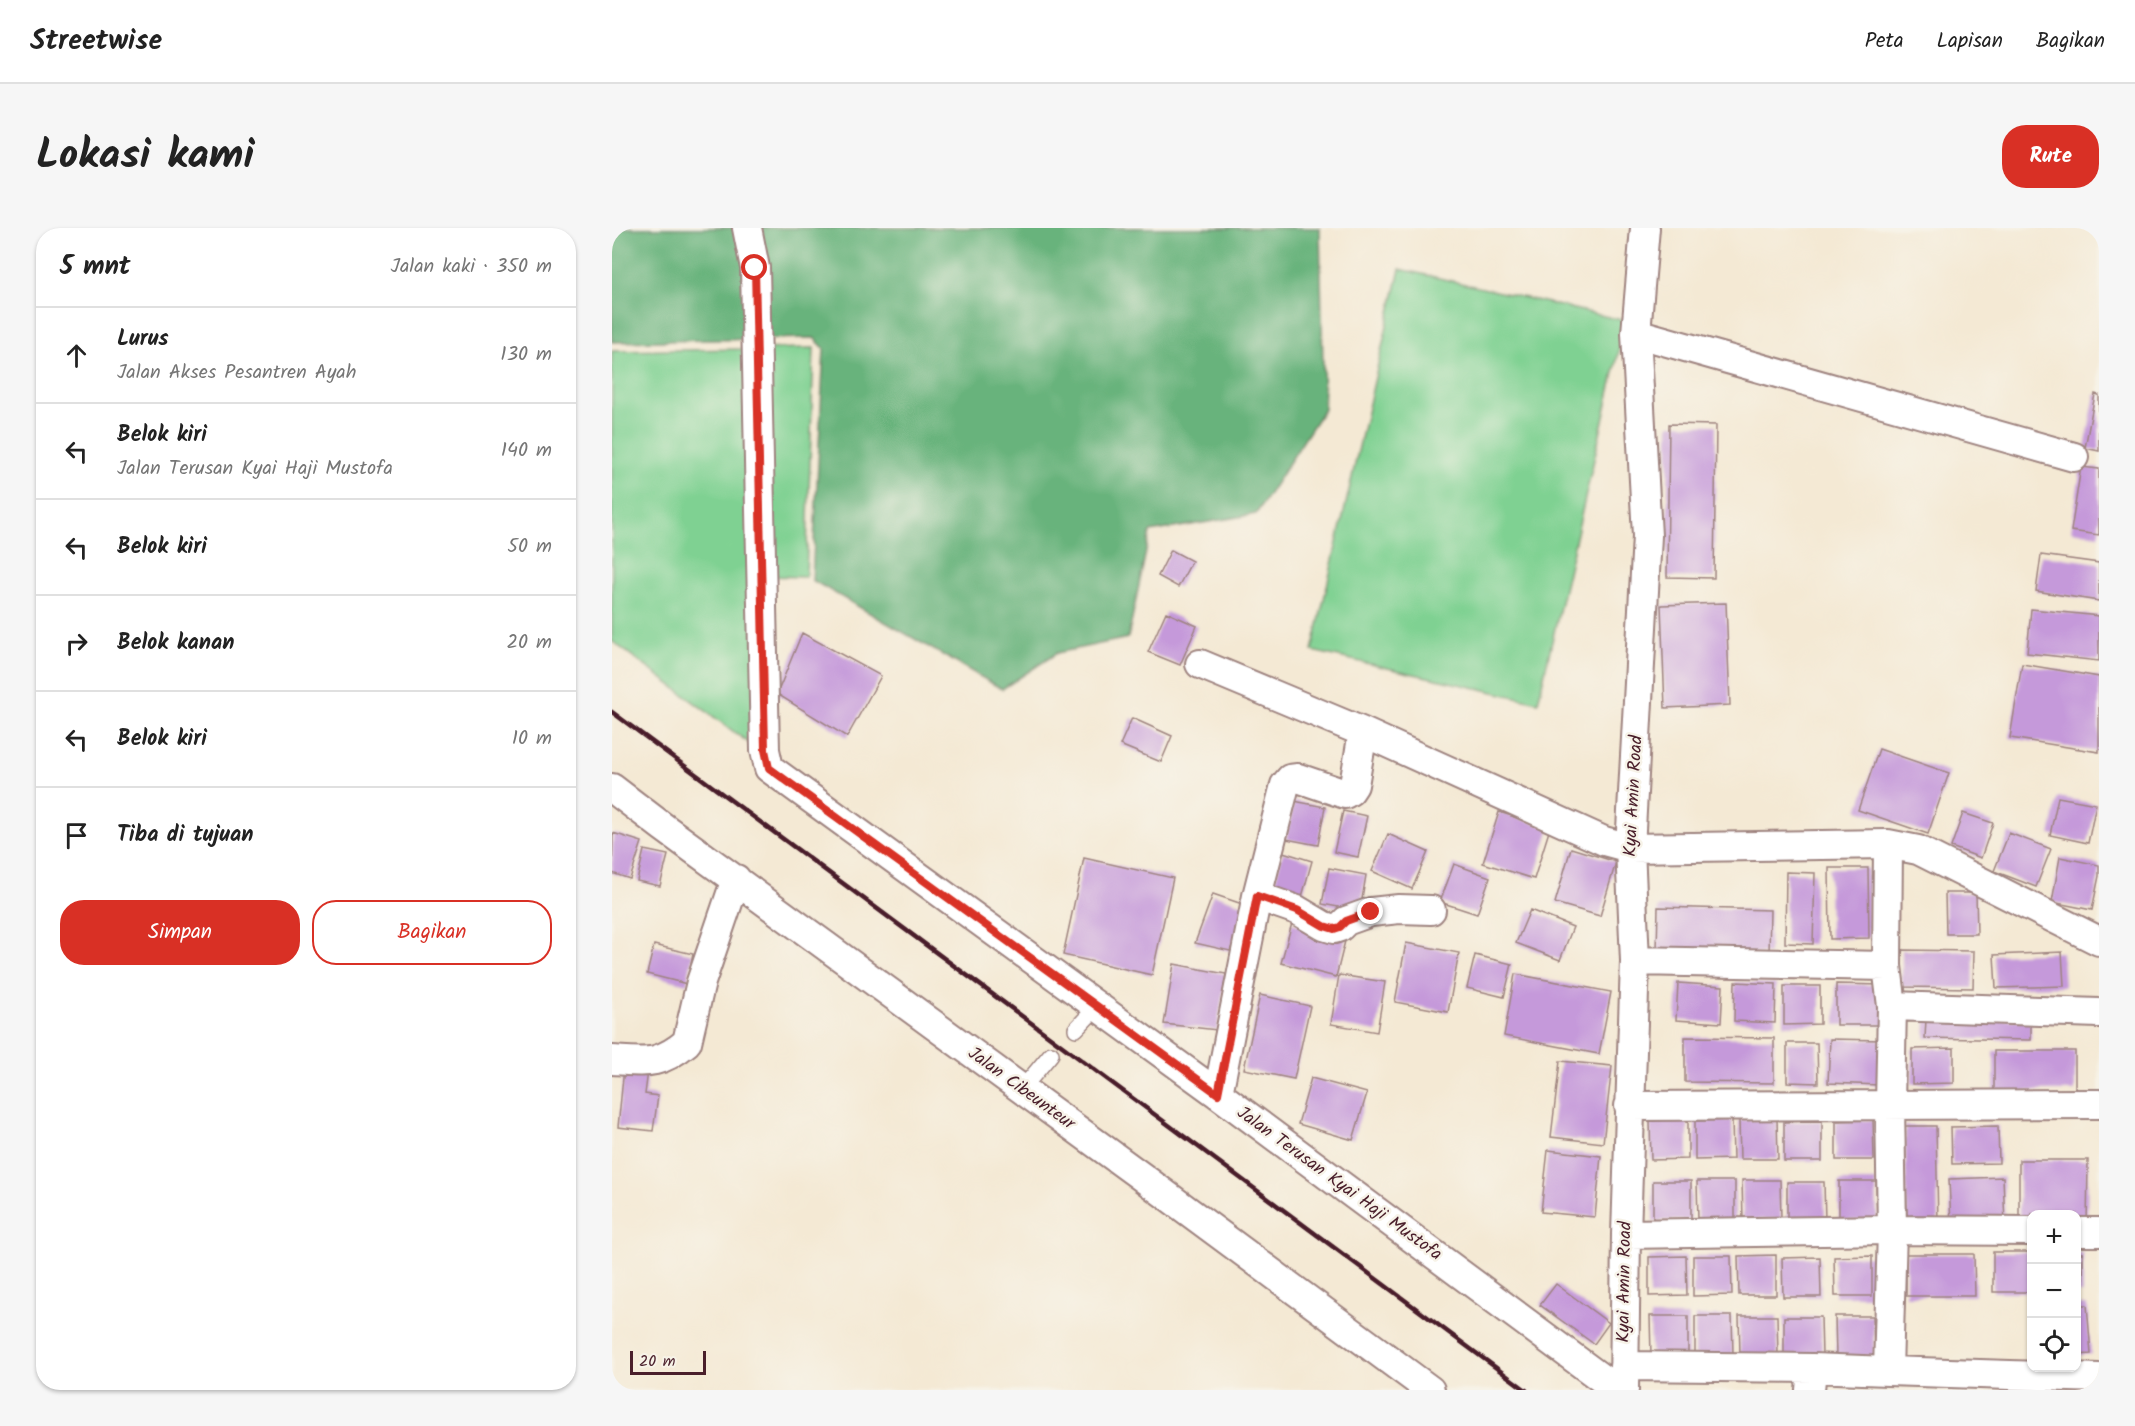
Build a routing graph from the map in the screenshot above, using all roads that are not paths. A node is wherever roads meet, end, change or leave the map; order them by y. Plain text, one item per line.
1 (747, 228) edge
2 (1645, 228) edge
3 (1636, 333) junction
4 (2074, 457) dead end
5 (1200, 664) dead end
6 (1363, 732) junction
7 (612, 788) edge
8 (1888, 844) junction
9 (1630, 848) junction
10 (736, 879) junction
11 (1257, 896) junction
12 (1431, 910) dead end
13 (2099, 941) edge
14 (1635, 961) junction
15 (1887, 966) junction
16 (1892, 1006) junction
17 (1097, 1007) junction
18 (2099, 1013) edge
19 (1076, 1029) dead end
20 (1051, 1054) dead end
21 (612, 1060) edge
22 (1022, 1089) junction
23 (1218, 1094) junction
24 (1890, 1104) junction
25 (2099, 1104) edge
26 (1629, 1106) junction
27 (1893, 1230) junction
28 (2027, 1231) edge
29 (2081, 1232) edge
30 (2099, 1232) edge
31 (1626, 1234) junction
32 (1888, 1371) junction
33 (2099, 1378) edge
34 (1811, 1379) edge
35 (1621, 1382) edge
36 (1430, 1390) edge

1 - 17 street, Jalan Terusan Kyai Haji Mustofa
2 - 3 street, Kyai Amin Road
3 - 4 street
3 - 9 street, Kyai Amin Road
5 - 6 street
6 - 9 street
6 - 11 street
7 - 10 street, Jalan Cibeunteur
8 - 9 street
8 - 13 street
8 - 15 street
9 - 14 street, Kyai Amin Road
10 - 21 street
10 - 22 street, Jalan Cibeunteur
11 - 12 street
11 - 23 street
14 - 15 street
14 - 26 street, Kyai Amin Road
15 - 16 street
16 - 18 street
16 - 24 street
17 - 19 lane
17 - 23 street, Jalan Terusan Kyai Haji Mustofa
20 - 22 lane
22 - 36 street, Jalan Cibeunteur
23 - 35 street, Jalan Terusan Kyai Haji Mustofa
24 - 25 street
24 - 26 street
24 - 27 street
26 - 31 street, Kyai Amin Road
27 - 28 street
27 - 31 street
27 - 32 street
29 - 30 street
31 - 35 street, Kyai Amin Road
32 - 33 street
32 - 34 street
34 - 35 street

